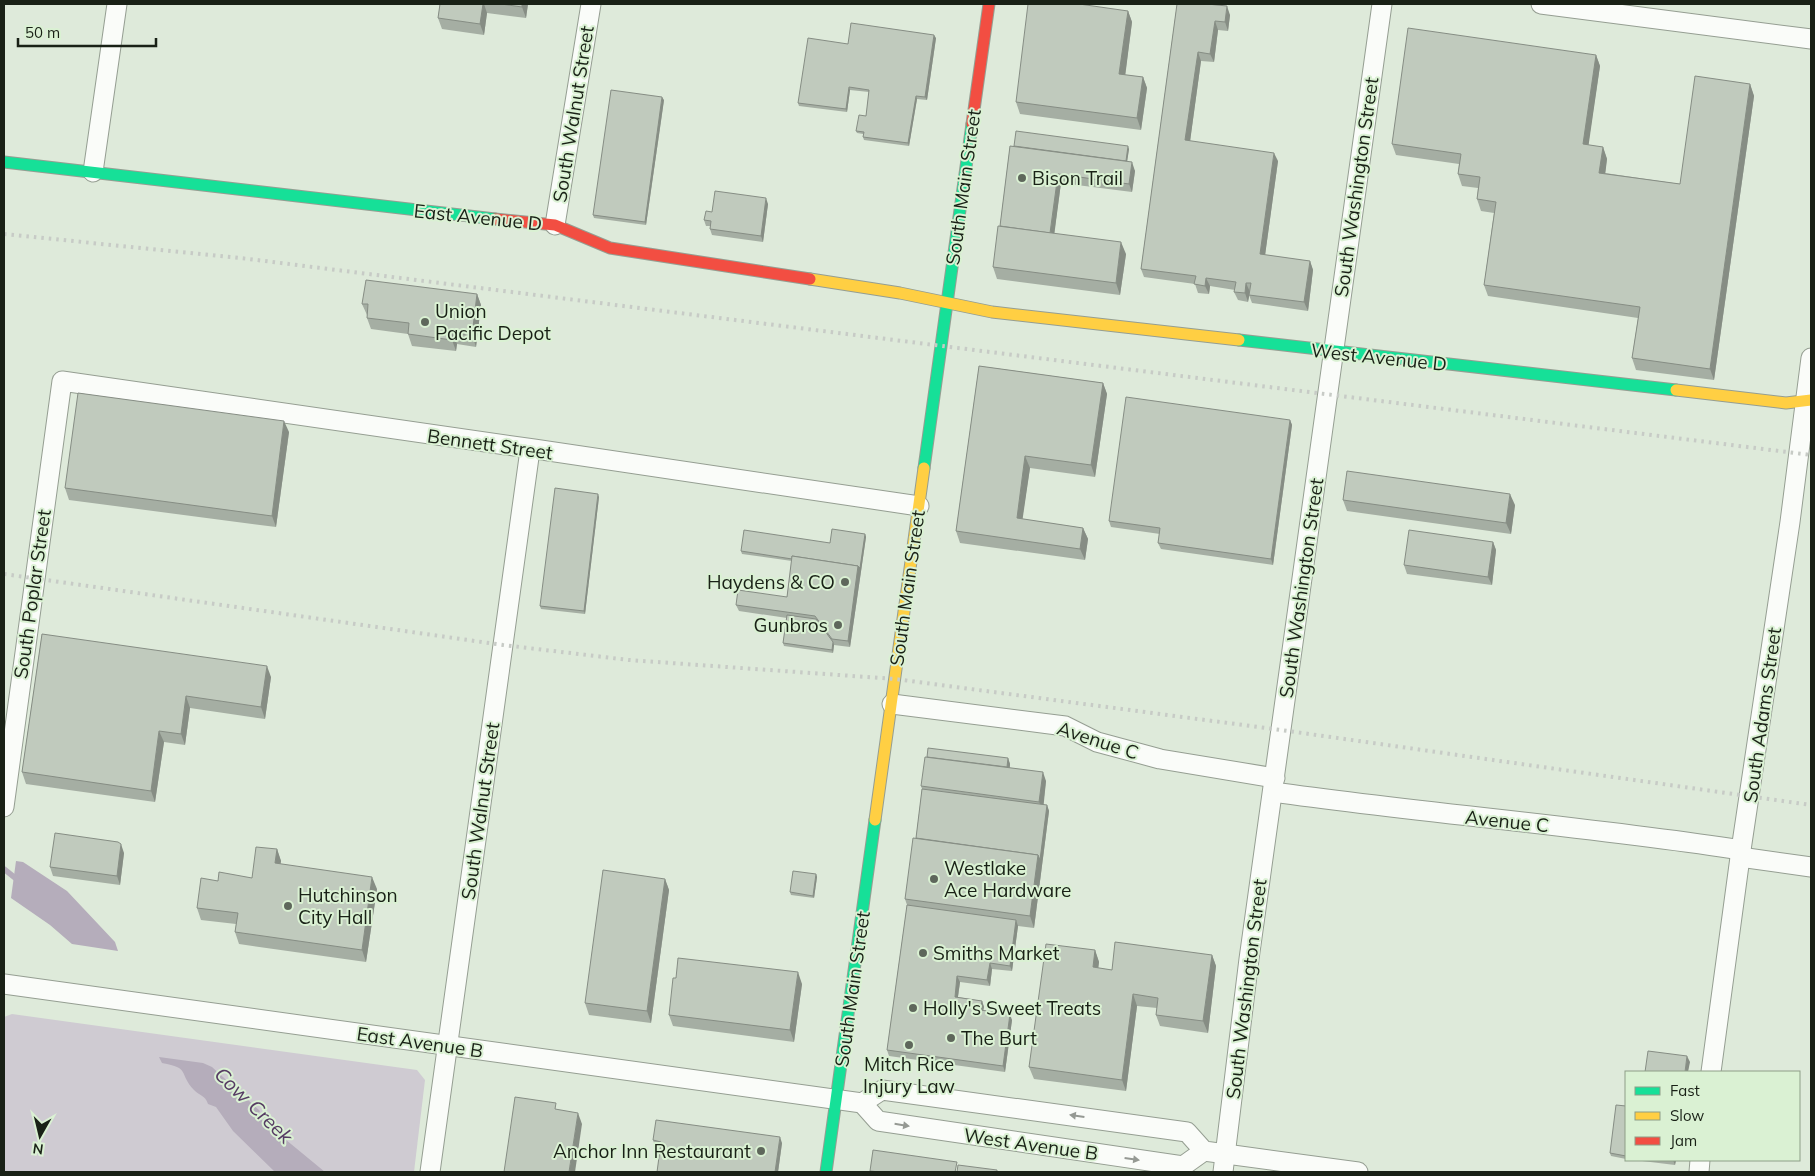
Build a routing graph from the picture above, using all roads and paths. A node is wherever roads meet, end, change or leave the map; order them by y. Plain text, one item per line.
1 (117, 4) edge
2 (591, 4) edge
3 (989, 4) edge
4 (1382, 4) edge
5 (1541, 4) edge
6 (1811, 39) edge
7 (4, 162) edge
8 (93, 172) junction
9 (555, 225) junction
10 (947, 303) junction
11 (1332, 352) junction
12 (1811, 358) edge
13 (62, 381) joint
14 (1808, 400) edge
15 (530, 450) junction
16 (919, 506) junction
17 (892, 704) junction
18 (1274, 785) junction
19 (4, 807) edge
20 (1741, 854) junction
21 (1811, 867) edge
22 (4, 984) edge
23 (448, 1046) junction
24 (1711, 1071) edge
25 (836, 1100) junction
26 (862, 1103) junction
27 (1204, 1151) junction
28 (1224, 1163) edge
29 (430, 1172) edge
30 (826, 1172) edge
31 (1358, 1172) edge

1 - 8 street
2 - 9 street, South Walnut Street
3 - 10 street, South Main Street
4 - 11 street, South Washington Street
5 - 6 street
7 - 8 street, East Avenue D
8 - 9 street, East Avenue D
9 - 10 street, East Avenue D
10 - 11 street, West Avenue D
10 - 16 street, South Main Street
11 - 14 street, West Avenue D
11 - 18 street, South Washington Street
12 - 14 street, South Adams Street
13 - 15 street, Bennett Street
13 - 19 street, South Poplar Street
14 - 20 street, South Adams Street
15 - 16 street, Bennett Street
15 - 23 street, South Walnut Street
16 - 17 street, South Main Street
17 - 18 street, Avenue C
17 - 25 street, South Main Street
18 - 20 street, Avenue C
18 - 28 street, South Washington Street
20 - 21 street, Avenue C
20 - 24 street, South Adams Street
22 - 23 street, East Avenue B
23 - 25 street, East Avenue B
23 - 29 street, South Walnut Street
25 - 26 street
25 - 30 street, South Main Street
27 -> 26 street, West Avenue B
26 -> 27 street, West Avenue B
27 - 28 street
28 - 31 street

